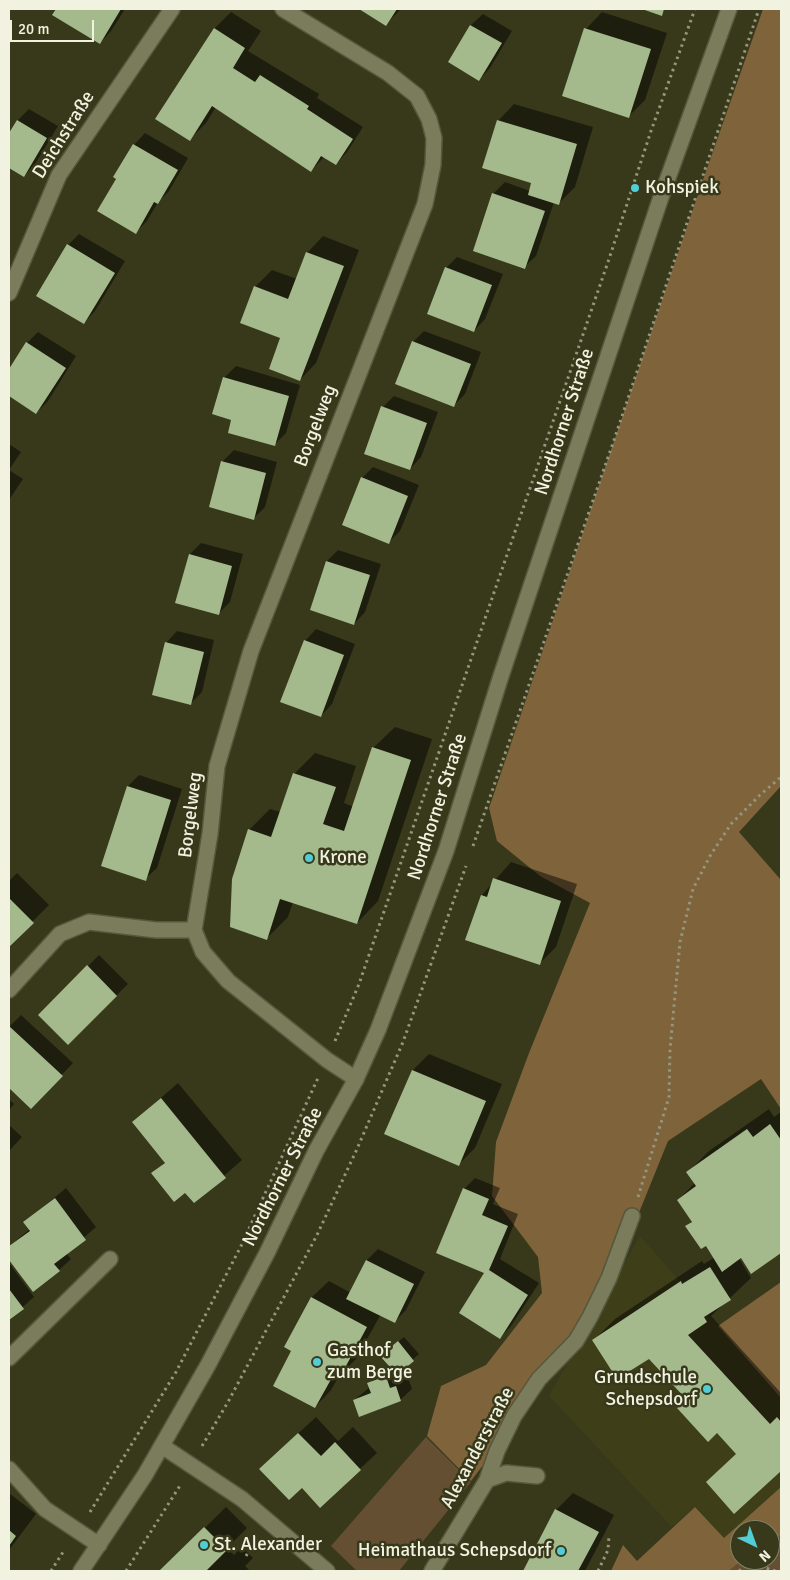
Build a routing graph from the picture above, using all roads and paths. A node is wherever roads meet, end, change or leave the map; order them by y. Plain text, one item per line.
1 (172, 9) edge
2 (283, 9) edge
3 (695, 9) edge
4 (728, 9) edge
5 (9, 293) edge
6 (781, 777) edge
7 (194, 930) junction
8 (9, 990) edge
9 (327, 1060) junction
10 (356, 1079) junction
11 (632, 1216) joint
12 (110, 1259) dead end
13 (9, 1358) edge
14 (162, 1446) junction
15 (9, 1470) edge
16 (537, 1476) dead end
17 (487, 1480) junction
18 (168, 1507) dead end
19 (77, 1531) junction
20 (609, 1536) dead end
21 (99, 1545) junction
22 (50, 1571) edge
23 (81, 1571) edge
24 (126, 1571) edge
25 (327, 1571) edge
26 (432, 1571) edge
27 (598, 1571) edge

1 - 5 street, Deichstraße
2 - 7 street, Borgelweg
3 - 9 path
4 - 10 street, Nordhorner Straße
6 - 11 path
7 - 8 street
7 - 9 street
9 - 10 street
9 - 19 path
10 - 14 street, Nordhorner Straße
11 - 17 street, Alexanderstraße
12 - 13 street
14 - 21 street, Nordhorner Straße
14 - 25 street
15 - 19 street
16 - 17 street
17 - 26 street, Alexanderstraße
18 - 24 path
19 - 21 street
19 - 22 path
20 - 27 path
21 - 23 street, Nordhorner Straße

